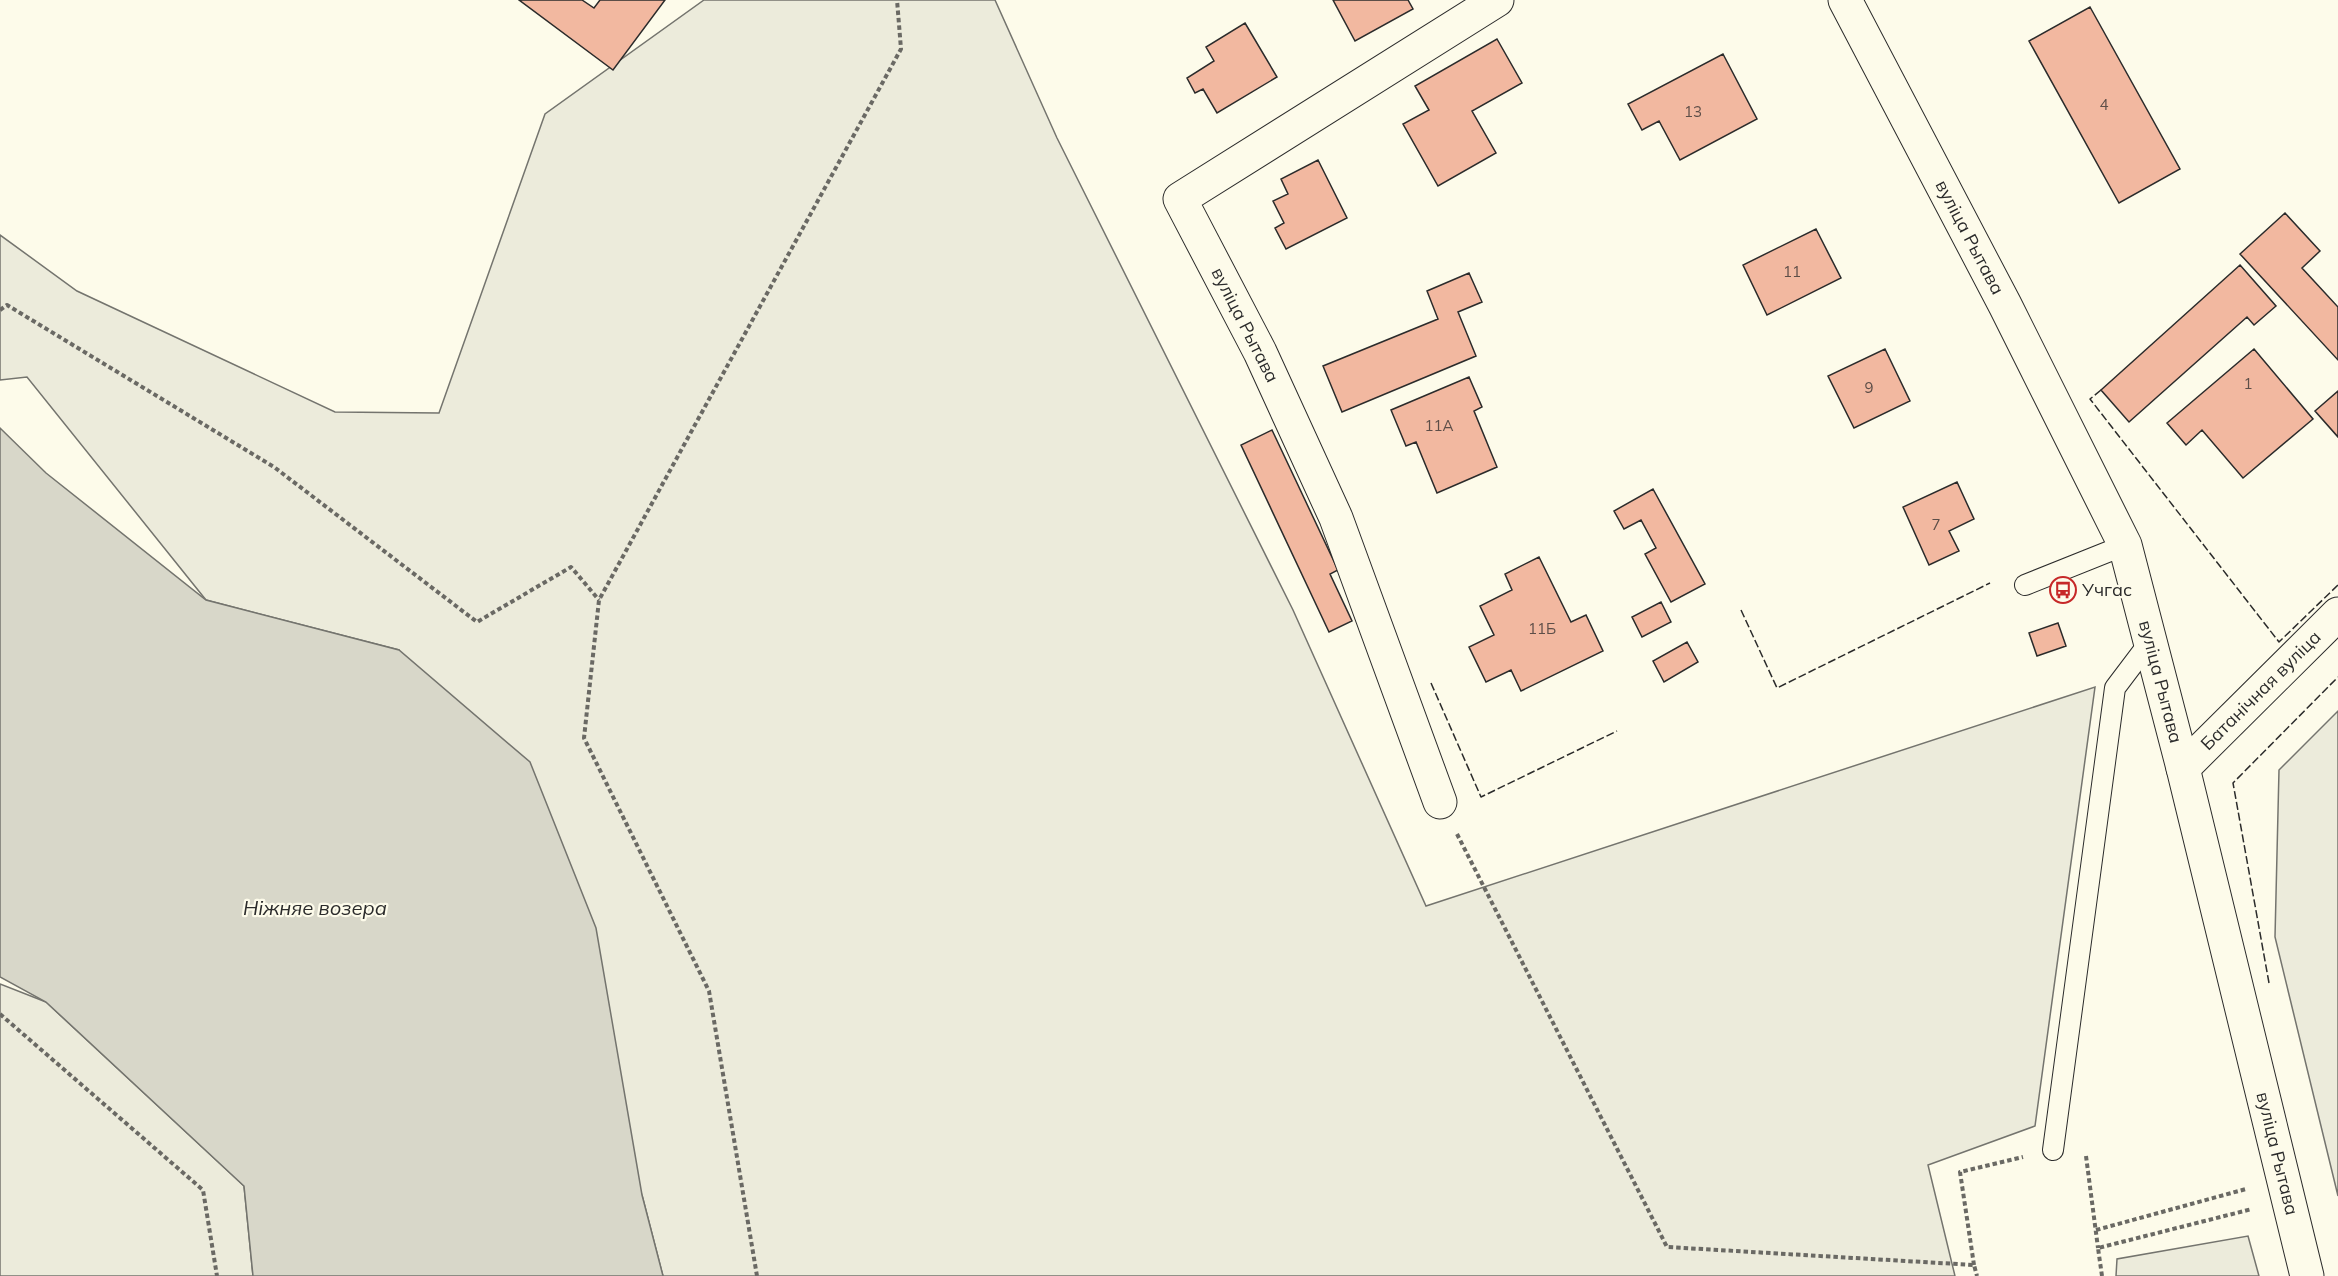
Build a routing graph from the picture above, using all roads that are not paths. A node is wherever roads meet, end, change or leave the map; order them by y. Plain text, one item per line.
1 (1497, 0) edge
2 (1845, 0) edge
3 (2125, 545) junction
4 (2025, 585) dead end
5 (2338, 614) edge
6 (2149, 643) junction
7 (2183, 768) junction
8 (1440, 802) road end
9 (2053, 1150) road end
10 (2307, 1276) edge

1 - 8 street, вуліца Рытава
2 - 3 street, вуліца Рытава
3 - 4 lane
3 - 6 street, вуліца Рытава
5 - 7 street, Батанічная вуліца
6 - 7 street, вуліца Рытава
6 - 9 lane
7 - 10 street, вуліца Рытава

